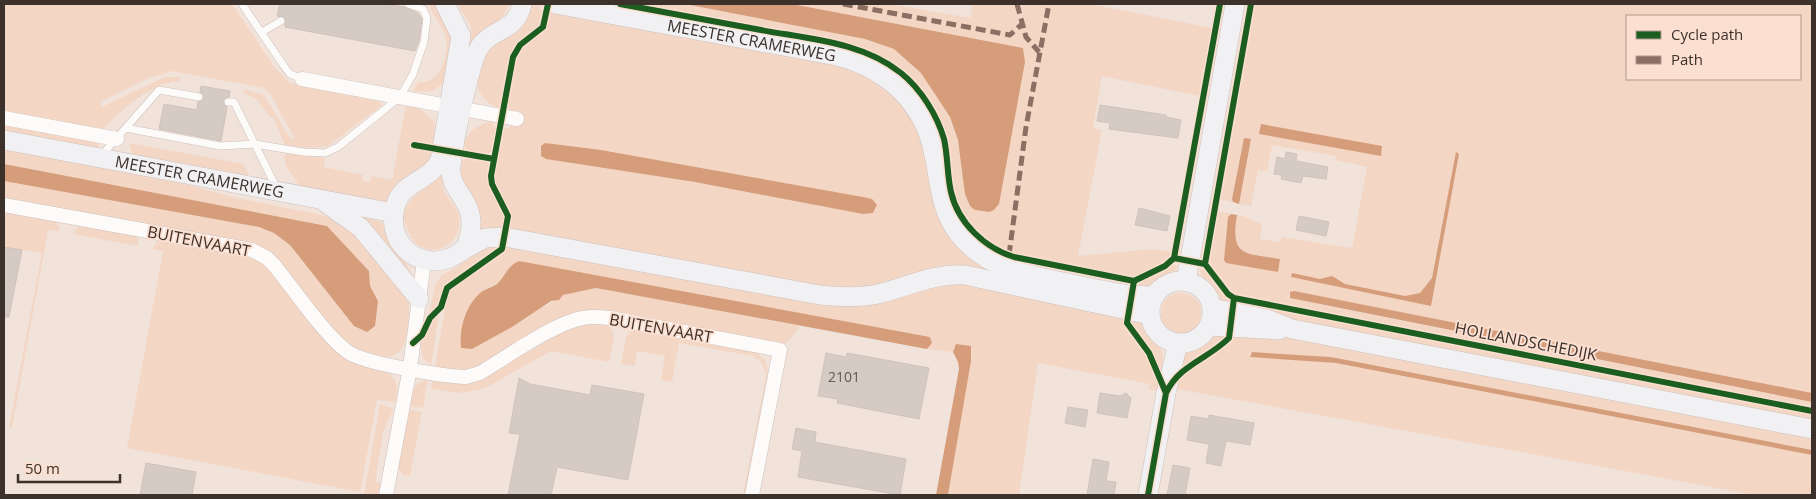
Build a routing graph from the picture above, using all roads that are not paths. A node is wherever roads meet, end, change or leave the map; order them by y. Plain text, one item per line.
1 (242, 4) edge
2 (408, 4) edge
3 (445, 4) edge
4 (522, 4) edge
5 (555, 4) edge
6 (1235, 4) edge
7 (281, 20) dead end
8 (262, 32) junction
9 (302, 79) joint
10 (199, 97) dead end
11 (400, 97) junction
12 (228, 102) dead end
13 (456, 108) junction
14 (4, 118) edge
15 (517, 119) dead end
16 (122, 134) junction
17 (4, 140) edge
18 (255, 144) junction
19 (99, 158) junction
20 (278, 190) junction
21 (318, 198) junction
22 (4, 205) edge
23 (394, 213) junction
24 (465, 248) junction
25 (424, 260) junction
26 (1186, 282) junction
27 (1154, 296) junction
28 (419, 299) junction
29 (1150, 315) junction
30 (1210, 317) junction
31 (1178, 343) junction
32 (410, 368) junction
33 (1812, 429) edge
34 (386, 495) edge
35 (752, 495) edge
36 (1148, 495) edge

1 - 8 lane
2 - 11 lane
3 - 13 main road
4 - 13 main road
5 - 27 main road, MEESTER CRAMERWEG
6 - 26 main road
7 - 8 lane
8 - 9 lane
9 - 11 street
10 - 16 lane
11 - 13 street
11 - 18 lane
12 - 18 lane
13 - 15 street
13 - 23 main road
13 - 24 main road
14 - 16 street, MEESTER CRAMERWEG
16 - 18 lane
16 - 19 lane
17 - 19 main road, MEESTER CRAMERWEG
18 - 20 lane
19 - 20 main road, MEESTER CRAMERWEG
20 - 21 main road, MEESTER CRAMERWEG
21 - 23 main road, MEESTER CRAMERWEG
21 - 28 main road
22 - 32 street, BUITENVAART
23 - 25 main road
24 - 25 main road
24 - 29 main road
25 - 28 street
26 - 27 main road
26 - 30 main road
27 - 29 main road
28 - 32 street
29 - 31 main road
30 - 31 main road
30 - 33 main road, HOLLANDSCHEDIJK
31 - 36 main road
32 - 34 street
32 - 35 street, BUITENVAART

